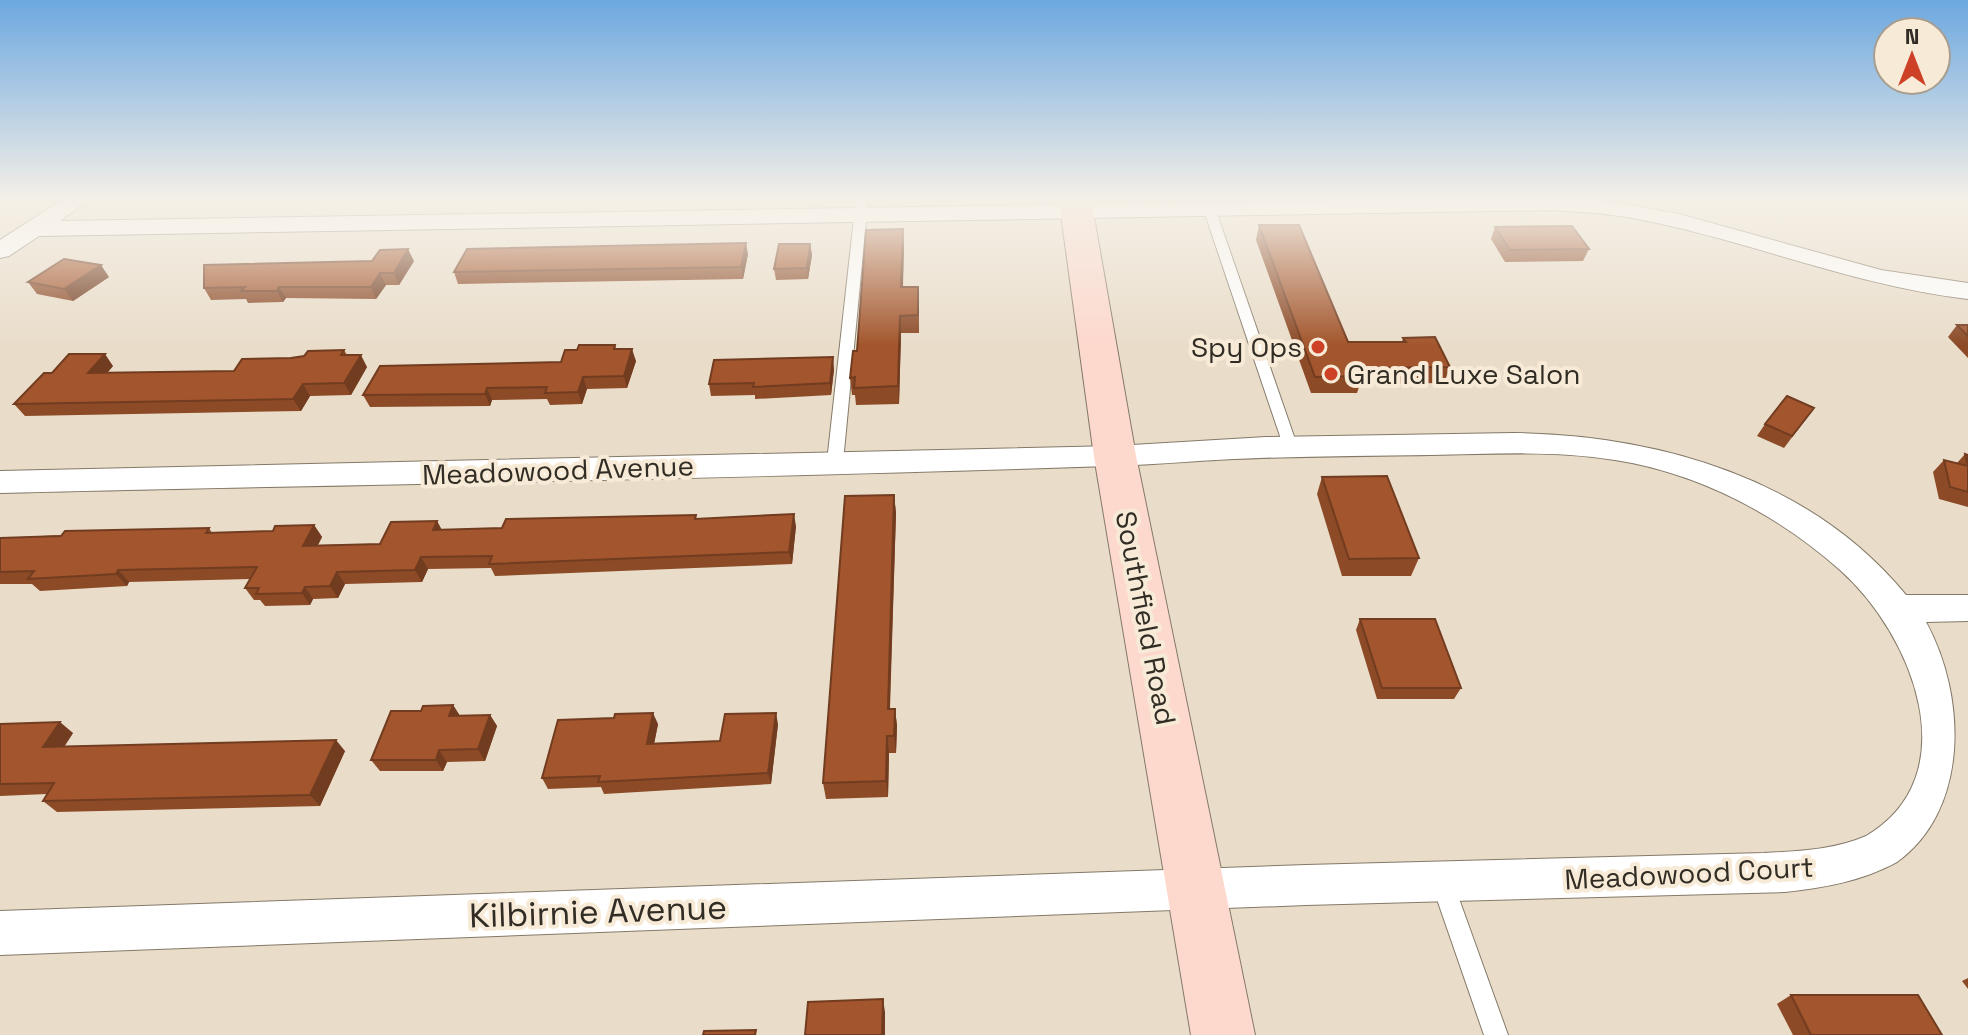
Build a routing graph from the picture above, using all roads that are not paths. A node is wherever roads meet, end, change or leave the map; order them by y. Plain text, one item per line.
1 (857, 248) edge
2 (1083, 248) edge
3 (1223, 248) edge
4 (1775, 248) edge
5 (1968, 291) edge
6 (1290, 445) junction
7 (1115, 456) junction
8 (835, 462) junction
9 (0, 482) edge
10 (1968, 608) edge
11 (1898, 609) junction
12 (1442, 882) junction
13 (1197, 890) junction
14 (0, 933) edge
15 (1223, 1035) edge
16 (1496, 1035) edge

1 - 8 lane
2 - 7 main road, Southfield Road
3 - 6 lane
4 - 5 street
6 - 7 street, Meadowood Court
6 - 11 street, Meadowood Court
7 - 8 street, Meadowood Avenue
7 - 13 main road, Southfield Road
8 - 9 street, Meadowood Avenue
10 - 11 street
11 - 12 street, Meadowood Court
12 - 13 street, Meadowood Court
12 - 16 lane
13 - 14 street, Kilbirnie Avenue
13 - 15 main road, Southfield Road

